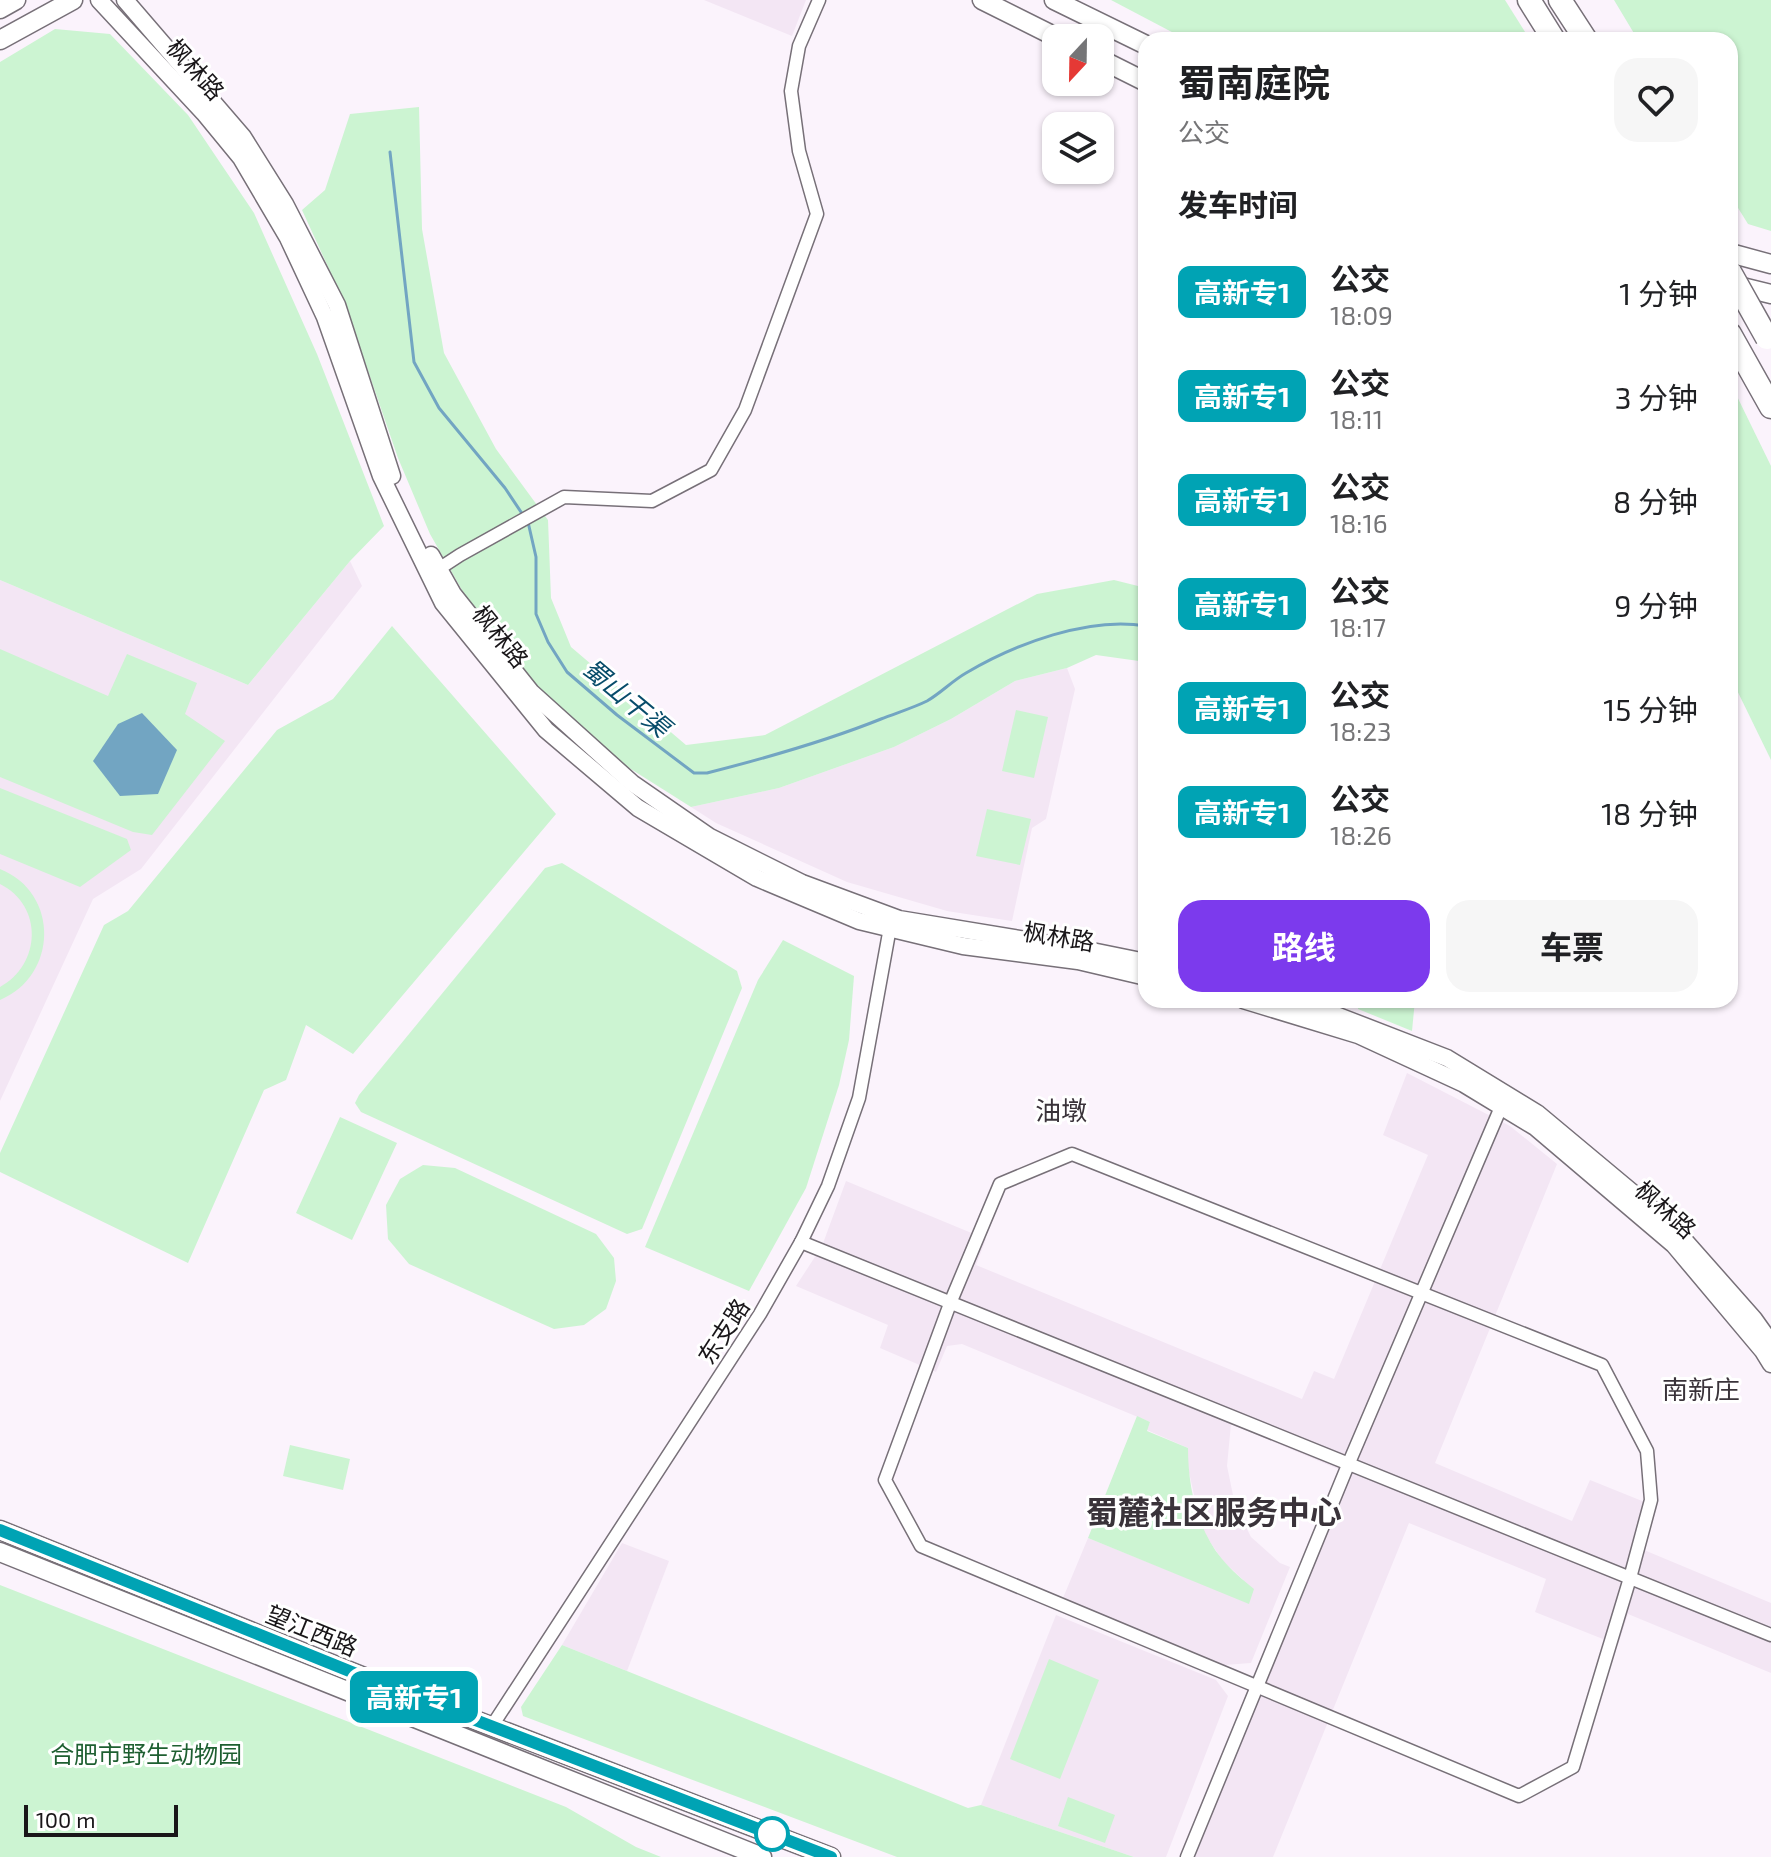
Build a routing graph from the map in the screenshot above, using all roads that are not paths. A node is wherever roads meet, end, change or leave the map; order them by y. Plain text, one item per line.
1 (16, 0) edge
2 (73, 0) edge
3 (99, 0) edge
4 (125, 0) edge
5 (819, 0) edge
6 (982, 0) edge
7 (1054, 0) edge
8 (1529, 0) edge
9 (1560, 0) edge
10 (0, 9) edge
11 (1042, 30) edge
12 (1549, 32) edge
13 (1581, 32) edge
14 (0, 40) edge
15 (1138, 41) edge
16 (1114, 66) edge
17 (1138, 78) edge
18 (1738, 255) edge
19 (1771, 264) edge
20 (1738, 286) edge
21 (1738, 286) edge
22 (1771, 294) edge
23 (1769, 341) edge
24 (1738, 348) edge
25 (1771, 407) edge
26 (434, 573) junction
27 (891, 922) junction
28 (1138, 960) edge
29 (1138, 975) edge
30 (1269, 1008) edge
31 (1315, 1008) edge
32 (1504, 1100) junction
33 (801, 1242) junction
34 (1422, 1292) junction
35 (951, 1301) junction
36 (1771, 1343) edge
37 (1771, 1364) edge
38 (1348, 1465) junction
39 (0, 1530) edge
40 (0, 1552) edge
41 (1630, 1578) junction
42 (1771, 1635) edge
43 (1256, 1686) junction
44 (492, 1726) junction
45 (762, 1857) edge
46 (831, 1857) edge
47 (1187, 1857) edge

1 - 10 main road
2 - 14 main road
3 - 26 main road, 枫林路
4 - 26 main road, 枫林路
5 - 26 street
6 - 11 main road
7 - 15 main road
8 - 12 highway
9 - 13 highway
16 - 17 main road
18 - 19 main road
20 - 23 highway, bridge
21 - 22 main road
24 - 25 highway
26 - 27 main road, 枫林路
27 - 28 main road, 枫林路
27 - 29 main road, 枫林路
27 - 33 street, 东支路
30 - 32 main road, 枫林路
31 - 32 main road, 枫林路
32 - 34 street
32 - 36 main road, 枫林路
32 - 37 main road, 枫林路
33 - 35 street
33 - 44 street, 东支路
34 - 35 street
34 - 38 street
34 - 41 street
35 - 38 street
35 - 43 street
38 - 41 street
38 - 43 street
39 - 44 main road, 望江西路
40 - 45 main road, 望江西路
41 - 42 street
41 - 43 street
43 - 47 street
44 - 46 main road, 望江西路

